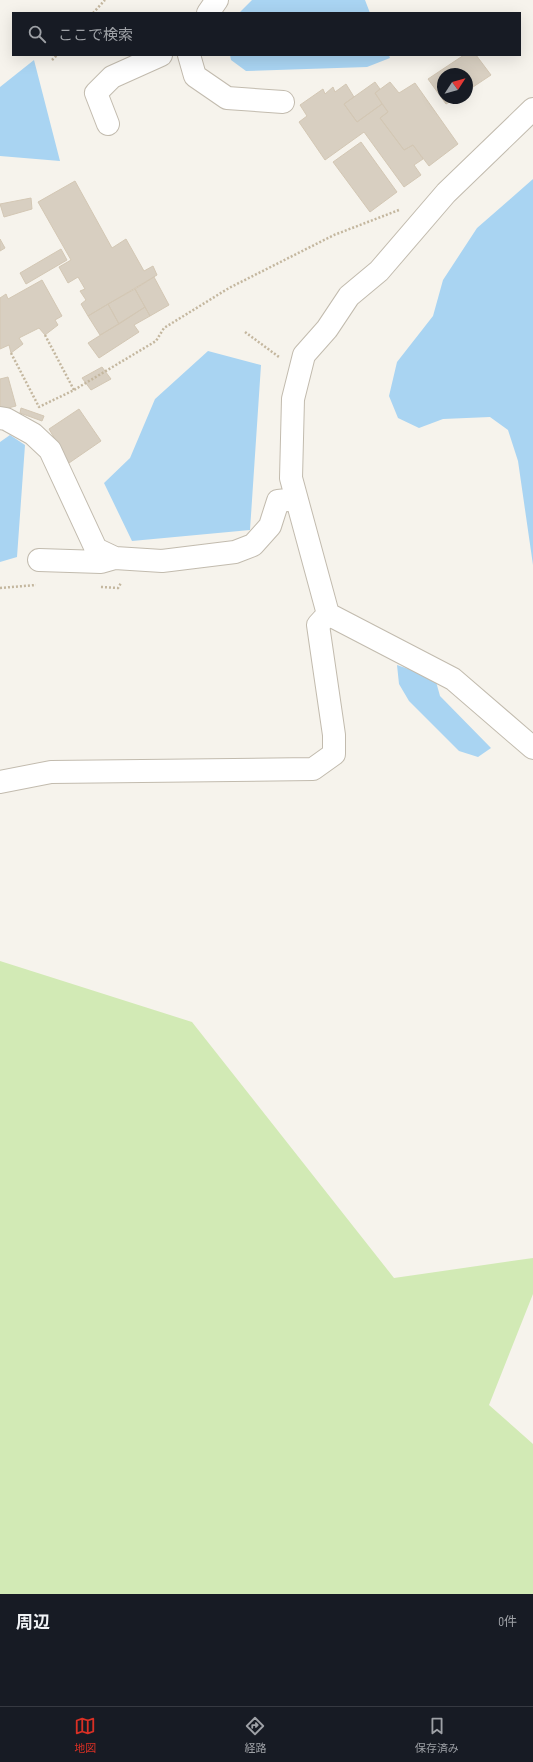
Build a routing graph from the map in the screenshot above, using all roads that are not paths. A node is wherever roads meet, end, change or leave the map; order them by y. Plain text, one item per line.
1 (217, 0) edge
2 (209, 12) edge
3 (159, 56) edge
4 (189, 56) edge
5 (283, 102) dead end
6 (533, 109) edge
7 (108, 124) dead end
8 (0, 418) edge
9 (296, 499) junction
10 (115, 558) junction
11 (39, 560) dead end
12 (328, 614) junction
13 (533, 748) edge
14 (0, 782) edge

1 - 2 street
3 - 7 street
4 - 5 street
6 - 9 street
8 - 10 street
9 - 10 street
9 - 12 street
10 - 11 street
12 - 13 street
12 - 14 street

